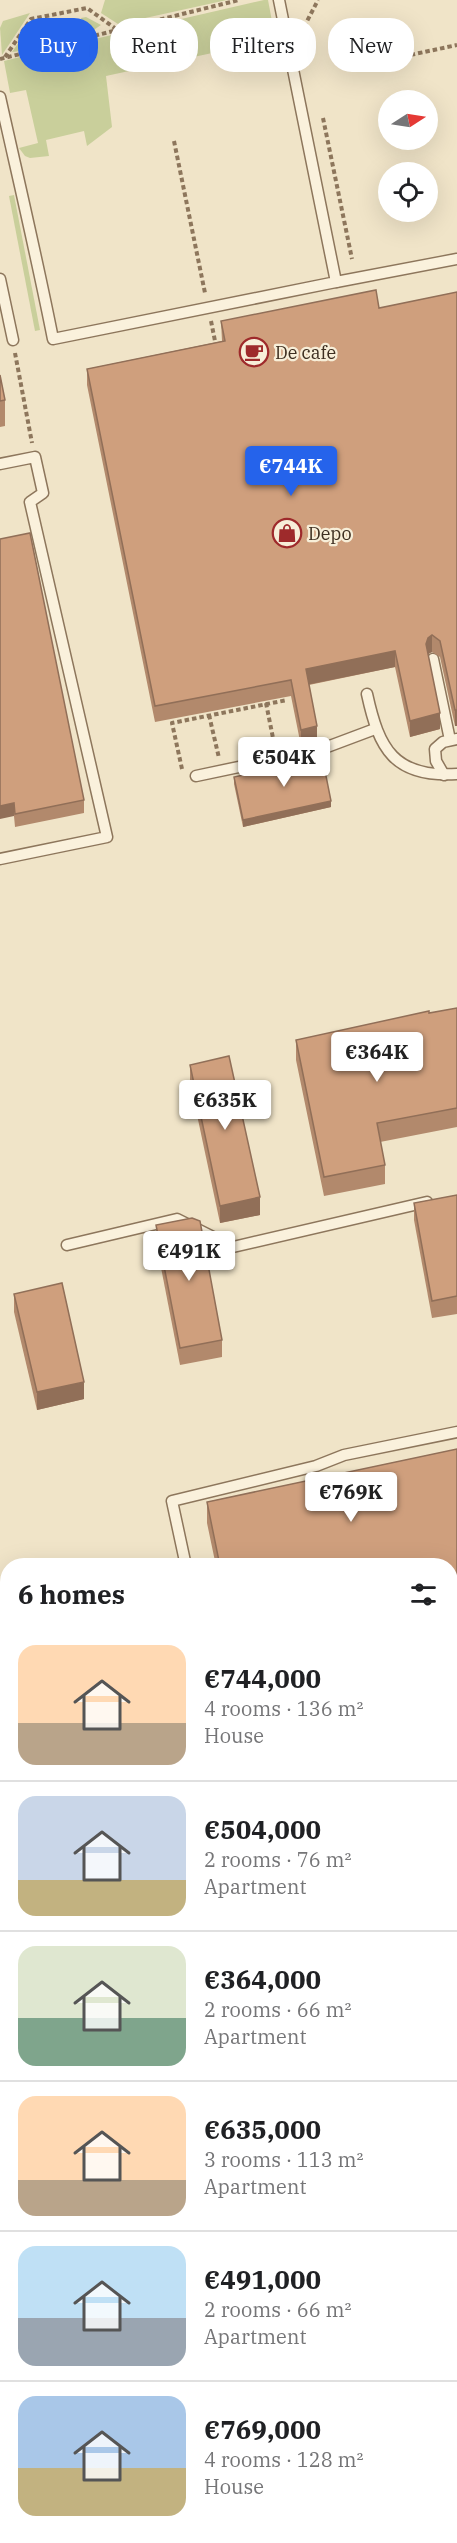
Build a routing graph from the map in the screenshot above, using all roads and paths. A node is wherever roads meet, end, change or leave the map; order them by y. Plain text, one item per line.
1 (239, 0) edge
2 (279, 0) edge
3 (318, 0) edge
4 (163, 18) edge
5 (309, 18) edge
6 (110, 25) edge
7 (110, 31) edge
8 (457, 45) edge
9 (414, 54) edge
10 (2, 58) edge
11 (0, 97) edge
12 (323, 118) dead end
13 (174, 141) dead end
14 (352, 259) dead end
15 (457, 259) edge
16 (0, 279) edge
17 (336, 282) junction
18 (208, 308) junction
19 (13, 340) joint
20 (216, 348) edge
21 (35, 457) junction
22 (0, 464) edge
23 (433, 659) dead end
24 (264, 694) edge
25 (367, 694) dead end
26 (287, 700) dead end
27 (266, 704) junction
28 (207, 706) edge
29 (209, 715) junction
30 (375, 729) junction
31 (454, 740) edge
32 (278, 759) junction
33 (222, 770) junction
34 (457, 774) edge
35 (444, 775) junction
36 (196, 776) joint
37 (0, 859) edge
38 (435, 1201) edge
39 (67, 1245) dead end
40 (457, 1432) edge
41 (184, 1558) edge

1 - 4 path
2 - 17 lane
3 - 5 path
6 - 10 path
7 - 10 path
8 - 9 path
11 - 18 lane
12 - 14 path
13 - 18 path
15 - 17 lane
16 - 19 lane
17 - 18 lane
18 - 20 path
19 - 21 path
21 - 22 lane
21 - 37 lane
23 - 31 lane
24 - 27 path
25 - 30 lane
26 - 27 path
27 - 29 path
27 - 32 path
28 - 29 path
29 - 33 path
29 - 36 path
30 - 32 lane
30 - 35 lane
31 - 35 lane
32 - 33 lane
33 - 36 lane
34 - 35 lane
38 - 39 lane
40 - 41 lane

